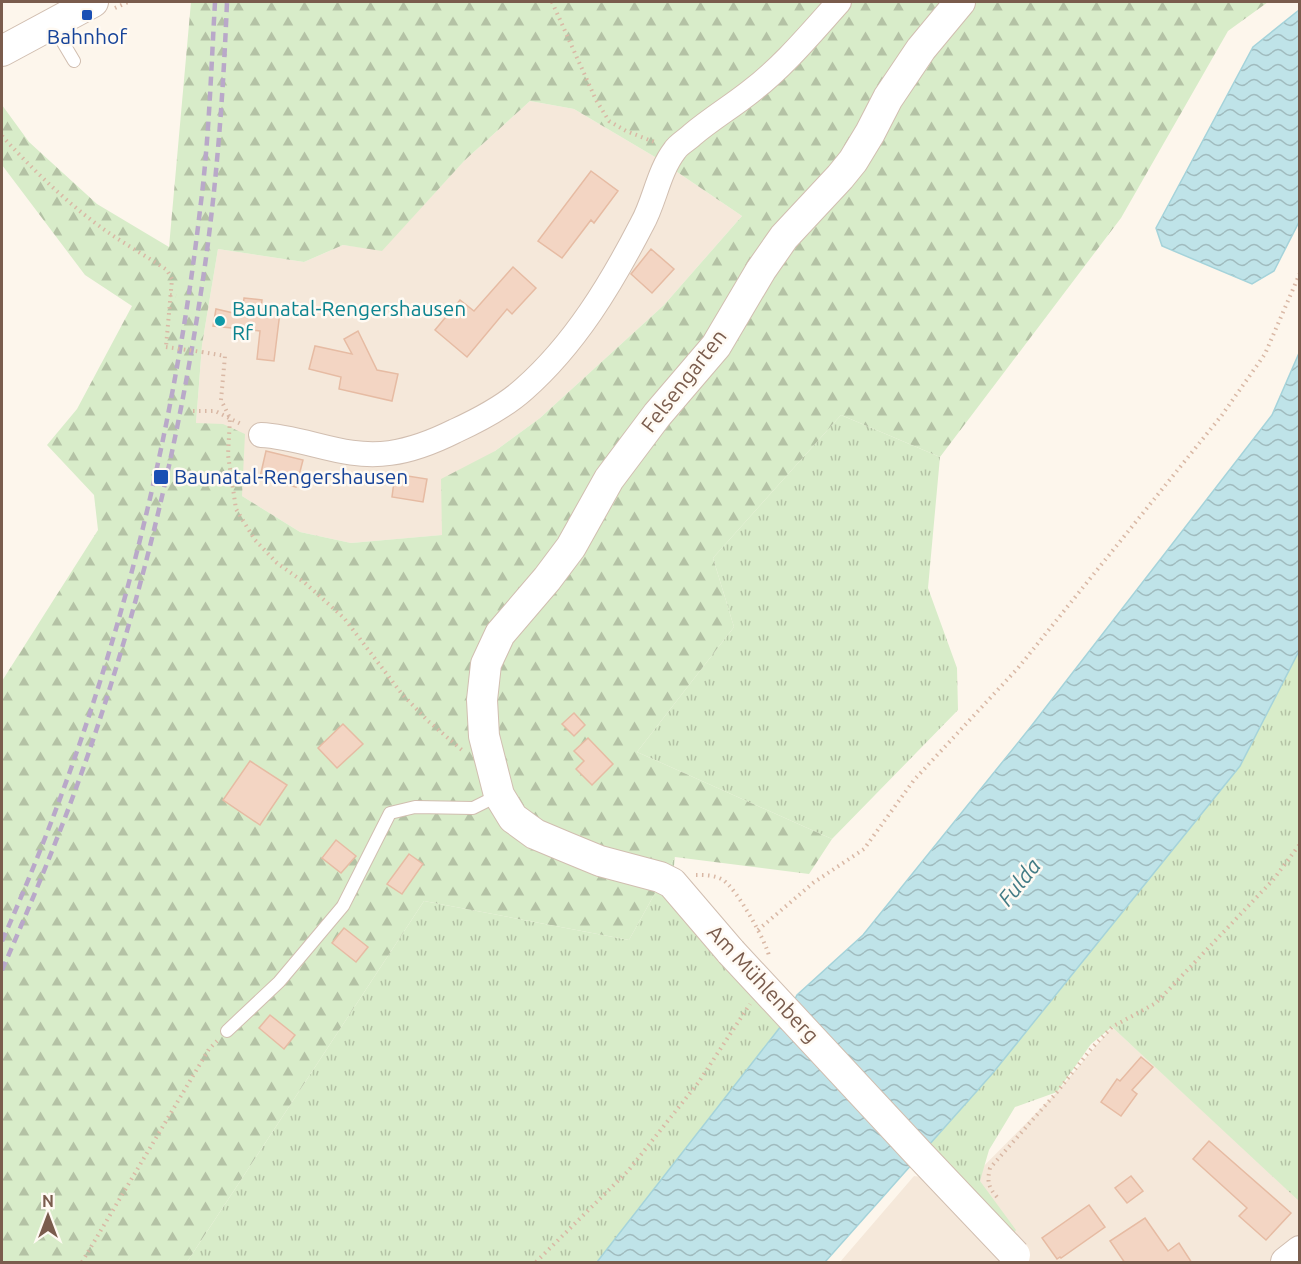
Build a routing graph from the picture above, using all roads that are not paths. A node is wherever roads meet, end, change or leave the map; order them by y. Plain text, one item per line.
1 (93, 2) edge
2 (839, 2) edge
3 (960, 2) edge
4 (51, 23) junction
5 (2, 51) edge
6 (74, 61) dead end
7 (261, 435) dead end
8 (493, 774) junction
9 (227, 1032) road end
10 (1299, 1251) edge
11 (1019, 1259) edge
12 (1286, 1263) edge

1 - 4 street
2 - 7 street
3 - 8 street, Felsengarten
4 - 5 street
4 - 6 lane
8 - 9 lane
8 - 11 street, Am Mühlenberg, bridge
10 - 12 street

